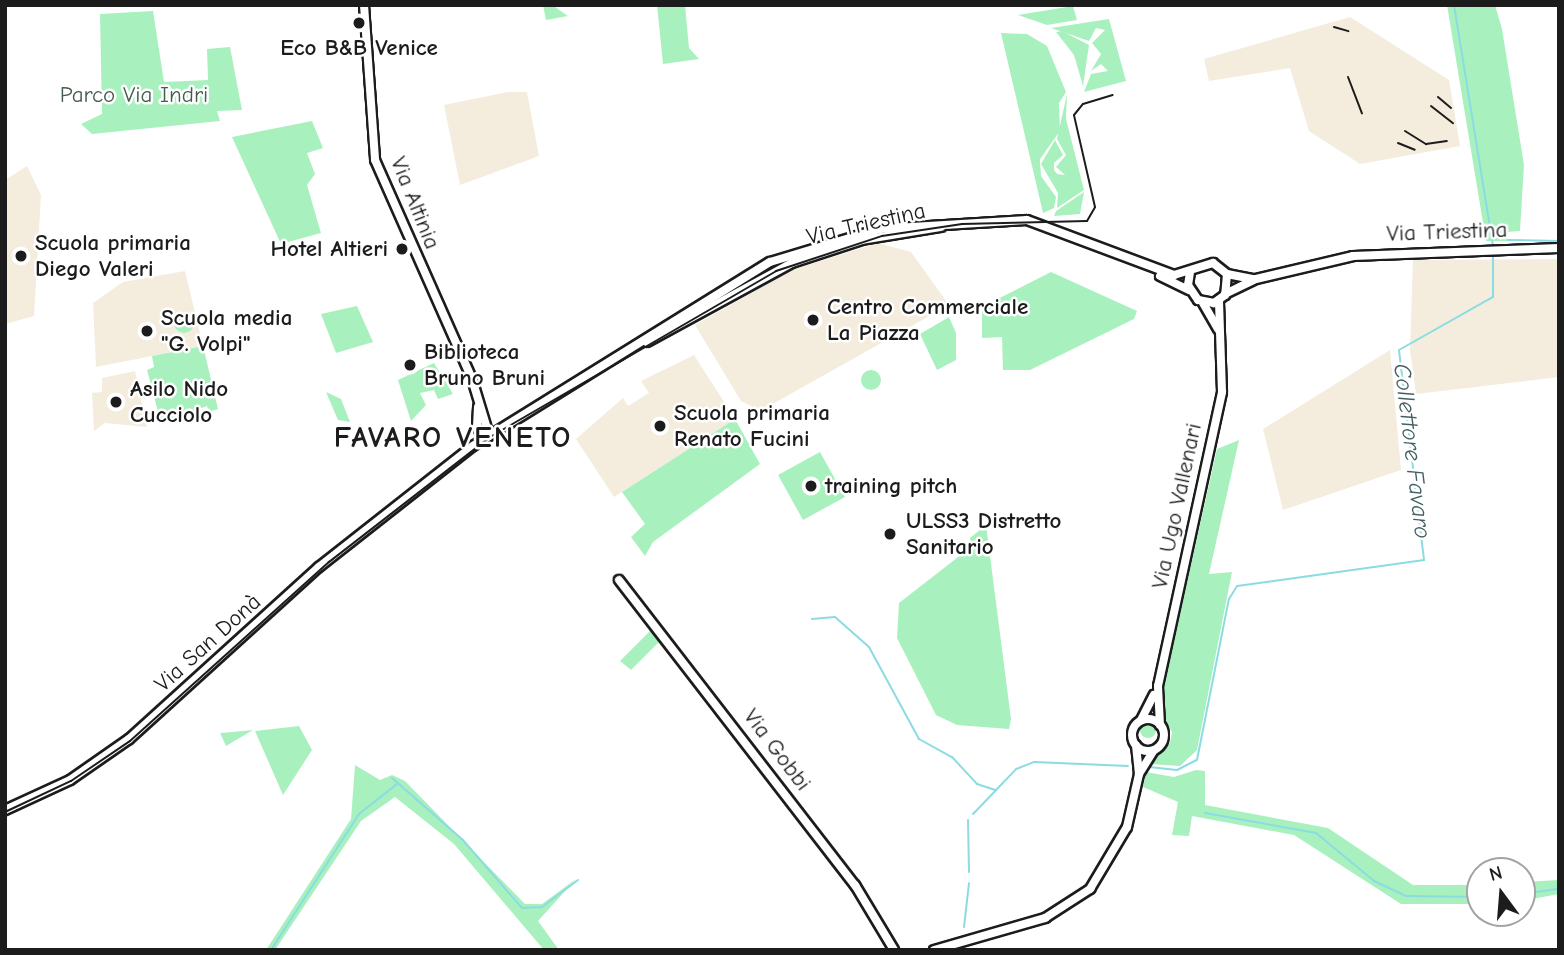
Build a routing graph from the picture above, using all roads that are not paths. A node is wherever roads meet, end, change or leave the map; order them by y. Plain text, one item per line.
1 (364, 5) edge
2 (988, 220) junction
3 (940, 222) junction
4 (909, 232) junction
5 (1559, 248) edge
6 (1127, 258) junction
7 (1191, 273) junction
8 (1227, 274) junction
9 (1256, 279) junction
10 (1189, 291) junction
11 (1222, 298) junction
12 (709, 299) junction
13 (1203, 303) junction
14 (685, 324) junction
15 (656, 332) junction
16 (1221, 335) junction
17 (631, 349) junction
18 (478, 404) junction
19 (476, 418) junction
20 (487, 436) junction
21 (467, 450) junction
22 (620, 580) dead end
23 (1158, 686) junction
24 (1141, 720) junction
25 (1160, 724) junction
26 (1136, 745) junction
27 (1156, 748) junction
28 (1139, 774) junction
29 (5, 810) edge
30 (894, 950) edge
31 (934, 950) edge

1 - 18 street, Via Altinia
2 - 3 street, Via Triestina
2 - 4 street, Via Triestina
2 - 6 street, Via Triestina
3 - 4 street
3 - 12 street, Via Triestina
4 - 14 street, Via Triestina
5 - 9 street, Via Triestina
6 - 7 street
6 - 10 street, Via Triestina
7 - 8 street
7 - 10 street
8 - 9 street, Via Triestina
8 - 11 street
9 - 11 street, Via Triestina
10 - 13 street
11 - 13 street
11 - 16 street, Via Ugo Vallenari
12 - 14 street, Via Triestina
12 - 15 street, Via Triestina
13 - 16 street, Via Ugo Vallenari
14 - 15 street, Via Triestina
14 - 17 street, Via Triestina
15 - 17 street, Via Triestina
16 - 23 street, Via Ugo Vallenari
17 - 20 street, Via Triestina
18 - 19 street
18 - 20 street, Via Altinia
19 - 20 street
19 - 21 street
20 - 21 street, Via Triestina
21 - 29 street, Via San Donà
22 - 30 street, Via Gobbi
23 - 24 street, Via Ugo Vallenari
23 - 25 street, Via Ugo Vallenari
24 - 25 street
24 - 26 street, Via Ugo Vallenari
25 - 27 street, Via Ugo Vallenari
26 - 27 street
26 - 28 street, Via Ugo Vallenari
27 - 28 street, Via Ugo Vallenari
28 - 31 street, Via Ugo Vallenari

